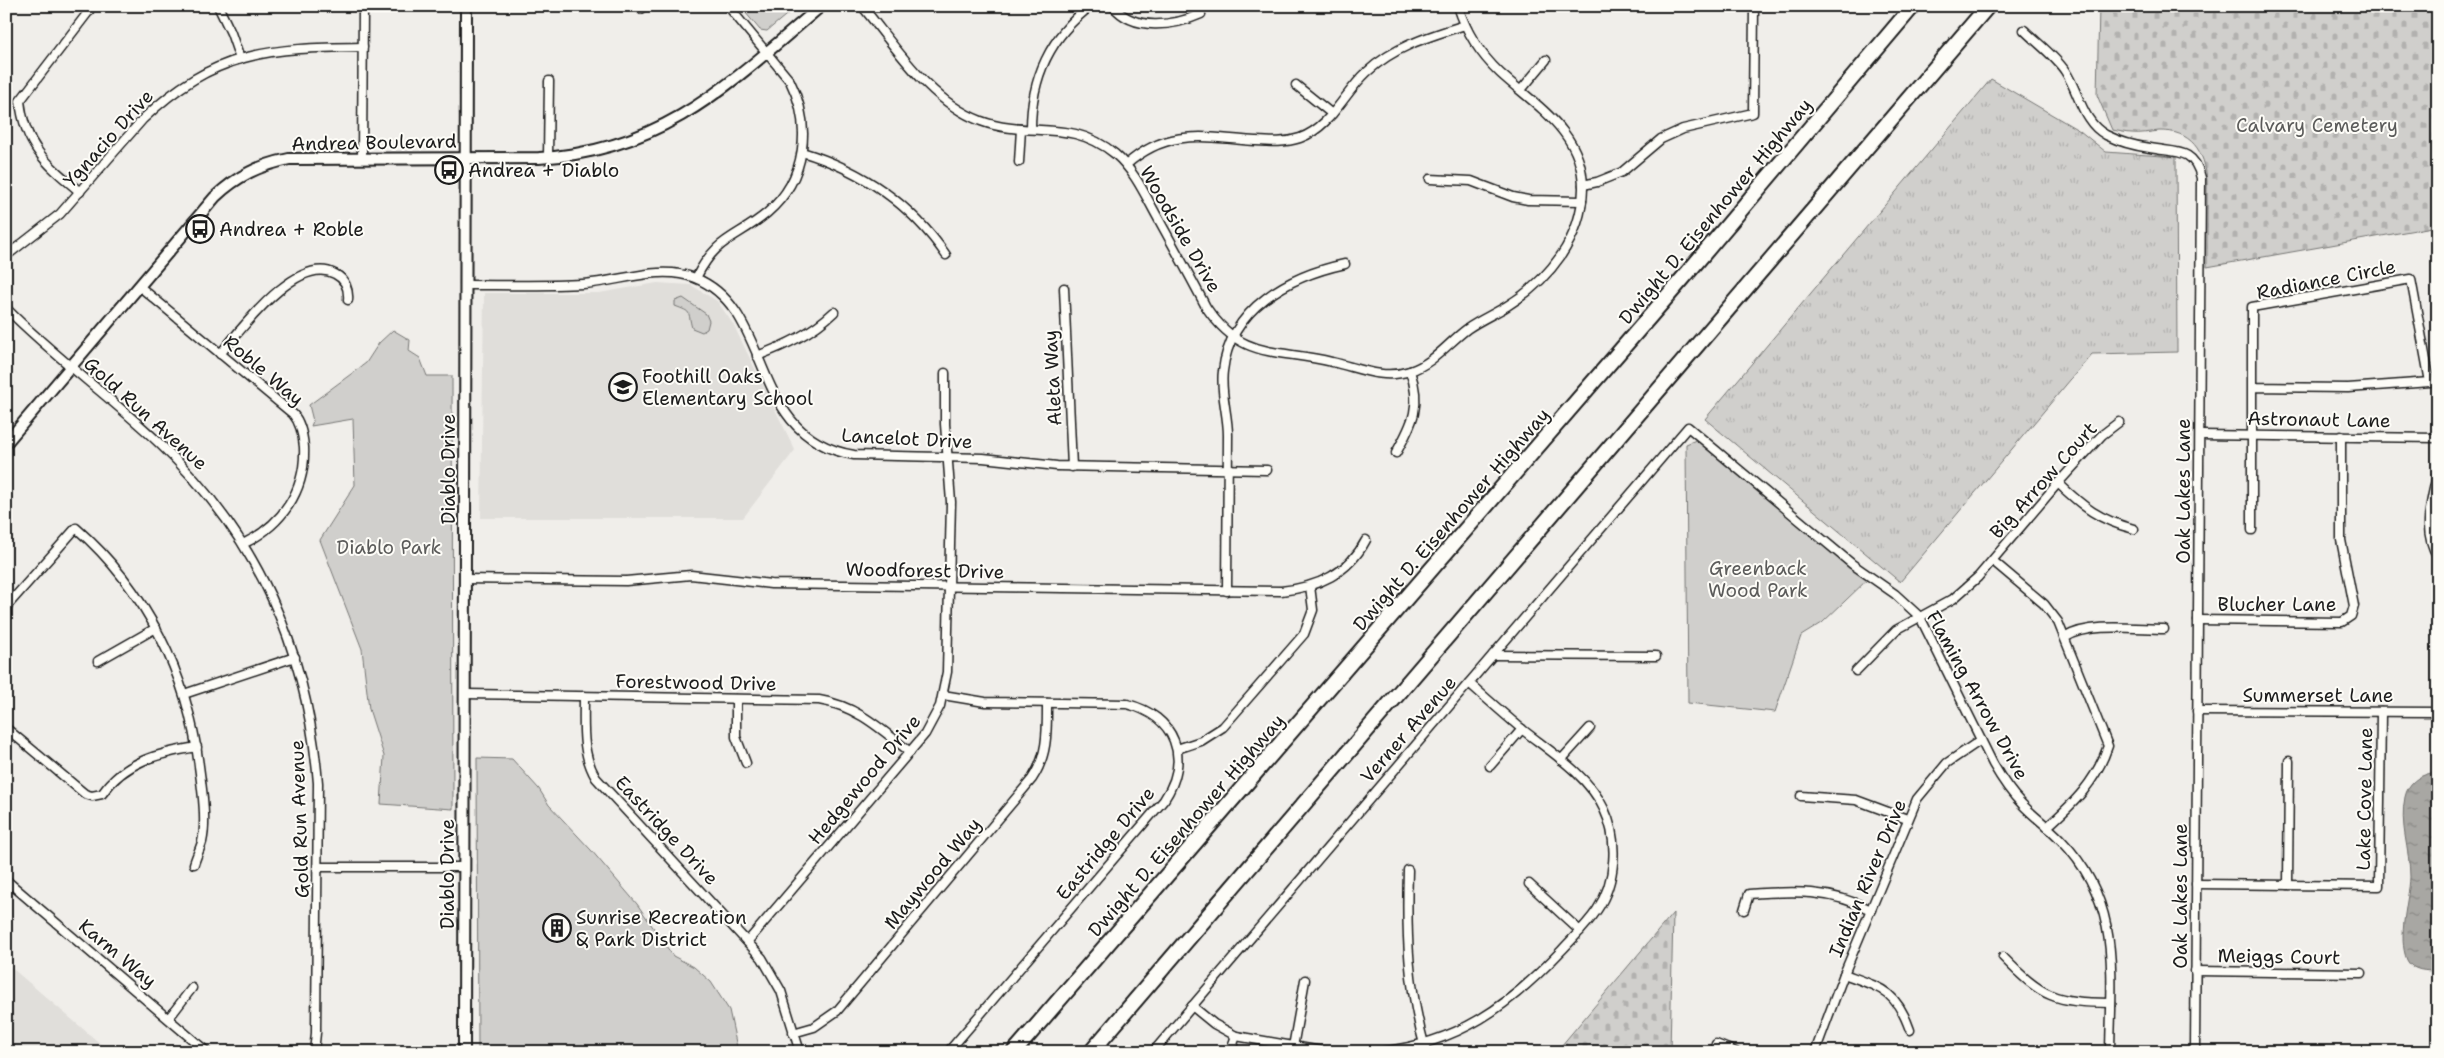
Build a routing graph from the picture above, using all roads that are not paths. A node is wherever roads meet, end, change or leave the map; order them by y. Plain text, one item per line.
1 (86, 6) edge
2 (218, 6) edge
3 (363, 6) edge
4 (466, 6) edge
5 (728, 6) edge
6 (821, 6) edge
7 (862, 6) edge
8 (1091, 6) edge
9 (1113, 6) edge
10 (1458, 6) edge
11 (1754, 6) edge
12 (1913, 6) edge
13 (1988, 6) edge
14 (1201, 14) dead end
15 (1465, 25) junction
16 (2024, 30) dead end
17 (363, 47) junction
18 (767, 52) junction
19 (240, 58) junction
20 (1546, 60) dead end
21 (549, 80) dead end
22 (1296, 85) dead end
23 (1521, 90) junction
24 (1332, 114) junction
25 (1021, 129) junction
26 (1032, 129) junction
27 (802, 152) junction
28 (548, 157) junction
29 (362, 158) junction
30 (466, 158) junction
31 (1019, 162) dead end
32 (1126, 165) junction
33 (1430, 179) dead end
34 (1583, 185) junction
35 (80, 192) junction
36 (1582, 201) junction
37 (946, 255) dead end
38 (6, 256) edge
39 (1345, 264) dead end
40 (696, 278) junction
41 (466, 285) junction
42 (139, 286) junction
43 (1064, 288) dead end
44 (348, 300) dead end
45 (6, 308) edge
46 (834, 312) dead end
47 (1233, 336) junction
48 (220, 354) junction
49 (757, 356) junction
50 (71, 367) junction
51 (1410, 371) junction
52 (945, 373) dead end
53 (2253, 387) junction
54 (2119, 422) dead end
55 (1688, 427) joint
56 (2200, 434) junction
57 (2253, 434) junction
58 (2341, 436) junction
59 (2438, 438) edge
60 (6, 443) edge
61 (1396, 453) dead end
62 (948, 457) junction
63 (1072, 467) junction
64 (1228, 469) junction
65 (1267, 470) dead end
66 (2438, 471) edge
67 (2058, 482) junction
68 (2134, 529) dead end
69 (2252, 530) dead end
70 (1366, 540) dead end
71 (243, 544) junction
72 (2438, 557) edge
73 (1993, 561) junction
74 (465, 579) junction
75 (1310, 586) junction
76 (949, 587) junction
77 (1226, 591) junction
78 (6, 607) edge
79 (1920, 617) junction
80 (2198, 620) junction
81 (156, 628) junction
82 (2164, 629) dead end
83 (2066, 637) junction
84 (1492, 655) junction
85 (1656, 656) dead end
86 (296, 657) junction
87 (98, 661) dead end
88 (1856, 671) dead end
89 (1469, 683) junction
90 (184, 694) junction
91 (465, 694) junction
92 (943, 695) junction
93 (584, 696) junction
94 (736, 698) junction
95 (1047, 703) junction
96 (2197, 710) junction
97 (2381, 712) junction
98 (2438, 712) edge
99 (6, 728) edge
100 (1590, 728) dead end
101 (1522, 729) junction
102 (1981, 740) junction
103 (197, 747) junction
104 (1177, 748) junction
105 (910, 752) junction
106 (1561, 760) junction
107 (2290, 762) dead end
108 (746, 763) dead end
109 (1490, 766) dead end
110 (1801, 796) dead end
111 (1907, 819) junction
112 (2047, 827) junction
113 (194, 864) dead end
114 (318, 867) junction
115 (464, 867) junction
116 (1408, 870) dead end
117 (6, 880) edge
118 (1529, 884) dead end
119 (2196, 884) junction
120 (2288, 885) junction
121 (1744, 910) dead end
122 (1870, 910) junction
123 (1580, 931) junction
124 (748, 941) junction
125 (2003, 957) dead end
126 (2195, 971) junction
127 (2362, 973) dead end
128 (1844, 974) junction
129 (1305, 980) dead end
130 (192, 988) dead end
131 (2111, 1003) junction
132 (1192, 1006) junction
133 (169, 1018) junction
134 (1910, 1030) dead end
135 (794, 1033) junction
136 (1236, 1036) junction
137 (1716, 1044) dead end
138 (1293, 1047) junction
139 (1424, 1048) edge
140 (206, 1052) edge
141 (314, 1052) edge
142 (464, 1052) edge
143 (800, 1052) edge
144 (948, 1052) edge
145 (1014, 1052) edge
146 (1090, 1052) edge
147 (1152, 1052) edge
148 (1230, 1052) edge
149 (1327, 1052) edge
150 (1378, 1052) edge
151 (1736, 1052) edge
152 (1814, 1052) edge
153 (2110, 1052) edge
154 (2195, 1052) edge

1 - 35 street
2 - 19 street
3 - 17 street
4 - 30 street, Diablo Drive
5 - 18 street
6 - 18 street, Andrea Boulevard
7 - 25 street, Woodside Drive
8 - 26 street
9 - 14 street
10 - 15 street
11 - 34 street
12 - 145 highway, Dwight D. Eisenhower Highway
13 - 146 highway
15 - 23 street
15 - 24 street
16 - 56 street, Oak Lakes Lane
17 - 19 street, Ygnacio Drive
17 - 29 street
18 - 27 street
18 - 28 street, Andrea Boulevard
19 - 35 street, Ygnacio Drive
20 - 23 street
21 - 28 street
22 - 24 street
23 - 34 street
24 - 32 street
25 - 26 street, Woodside Drive
25 - 31 street
26 - 32 street, Woodside Drive
27 - 37 street
27 - 40 street
28 - 30 street, Andrea Boulevard
29 - 30 street, Andrea Boulevard
29 - 42 street, Andrea Boulevard
30 - 41 street, Diablo Drive
32 - 47 street, Woodside Drive
33 - 36 street
34 - 36 street
35 - 38 street, Ygnacio Drive
36 - 51 street
39 - 47 street
40 - 41 street, Lancelot Drive
40 - 49 street, Lancelot Drive
41 - 74 street, Diablo Drive
42 - 48 street, Roble Way
42 - 50 street, Andrea Boulevard
43 - 63 street, Aleta Way
44 - 48 street
45 - 50 street, Gold Run Avenue
46 - 49 street
47 - 51 street
47 - 64 street
48 - 71 street, Roble Way
49 - 62 street, Lancelot Drive
50 - 60 street, Andrea Boulevard
50 - 71 street, Gold Run Avenue
51 - 61 street
52 - 62 street, Hedgewood Drive
53 - 53 street, Radiance Circle
53 - 57 street, Radiance Circle
54 - 67 street, Big Arrow Court
55 - 79 street, Flaming Arrow Drive
55 - 84 street, Verner Avenue
56 - 57 street, Astronaut Lane
56 - 80 street, Oak Lakes Lane
57 - 58 street, Astronaut Lane
57 - 69 street, Radiance Circle
58 - 59 street, Astronaut Lane
58 - 80 street, Blucher Lane
62 - 63 street, Lancelot Drive
62 - 76 street, Hedgewood Drive
63 - 64 street, Lancelot Drive
64 - 65 street, Lancelot Drive
64 - 77 street
66 - 72 street
67 - 68 street
67 - 73 street, Big Arrow Court
70 - 75 street, Woodforest Drive
71 - 86 street, Gold Run Avenue
73 - 79 street, Big Arrow Court
73 - 83 street
74 - 76 street, Woodforest Drive
74 - 91 street, Diablo Drive
75 - 77 street, Woodforest Drive
75 - 104 street
76 - 77 street, Woodforest Drive
76 - 92 street, Hedgewood Drive
78 - 81 street
79 - 88 street, Big Arrow Court
79 - 102 street, Flaming Arrow Drive
80 - 96 street, Oak Lakes Lane
81 - 87 street
81 - 90 street
82 - 83 street
83 - 112 street
84 - 85 street
84 - 89 street, Verner Avenue
86 - 90 street
86 - 114 street, Gold Run Avenue
89 - 101 street
89 - 132 street, Verner Avenue
90 - 103 street
91 - 93 street, Forestwood Drive
91 - 115 street, Diablo Drive
92 - 95 street, Eastridge Drive
92 - 105 street, Hedgewood Drive
93 - 94 street, Forestwood Drive
93 - 124 street, Eastridge Drive
94 - 105 street, Forestwood Drive
94 - 108 street
95 - 104 street, Eastridge Drive
95 - 135 street, Maywood Way
96 - 97 street, Summerset Lane
96 - 119 street, Oak Lakes Lane
97 - 98 street, Summerset Lane
97 - 120 street, Lake Cove Lane
99 - 103 street
100 - 106 street
101 - 106 street
101 - 109 street
102 - 111 street, Indian River Drive
102 - 112 street, Flaming Arrow Drive
103 - 113 street
104 - 144 street, Eastridge Drive
105 - 124 street, Hedgewood Drive
106 - 123 street
107 - 120 street
110 - 111 street
111 - 122 street, Indian River Drive
112 - 131 street, Flaming Arrow Drive
114 - 115 street
114 - 141 street, Gold Run Avenue
115 - 142 street, Diablo Drive
116 - 139 street
117 - 133 street, Karm Way
118 - 123 street
119 - 120 street, Lake Cove Lane
119 - 126 street, Oak Lakes Lane
121 - 122 street
122 - 128 street, Indian River Drive
123 - 139 street
124 - 135 street, Eastridge Drive
125 - 131 street
126 - 127 street, Meiggs Court
126 - 154 street, Oak Lakes Lane
128 - 134 street
128 - 152 street, Indian River Drive
129 - 138 street
130 - 133 street
131 - 153 street, Flaming Arrow Drive
132 - 136 street
132 - 147 street, Verner Avenue
133 - 140 street, Karm Way
135 - 143 street, Eastridge Drive
136 - 138 street
136 - 148 street
137 - 151 street
138 - 149 street
139 - 150 street

